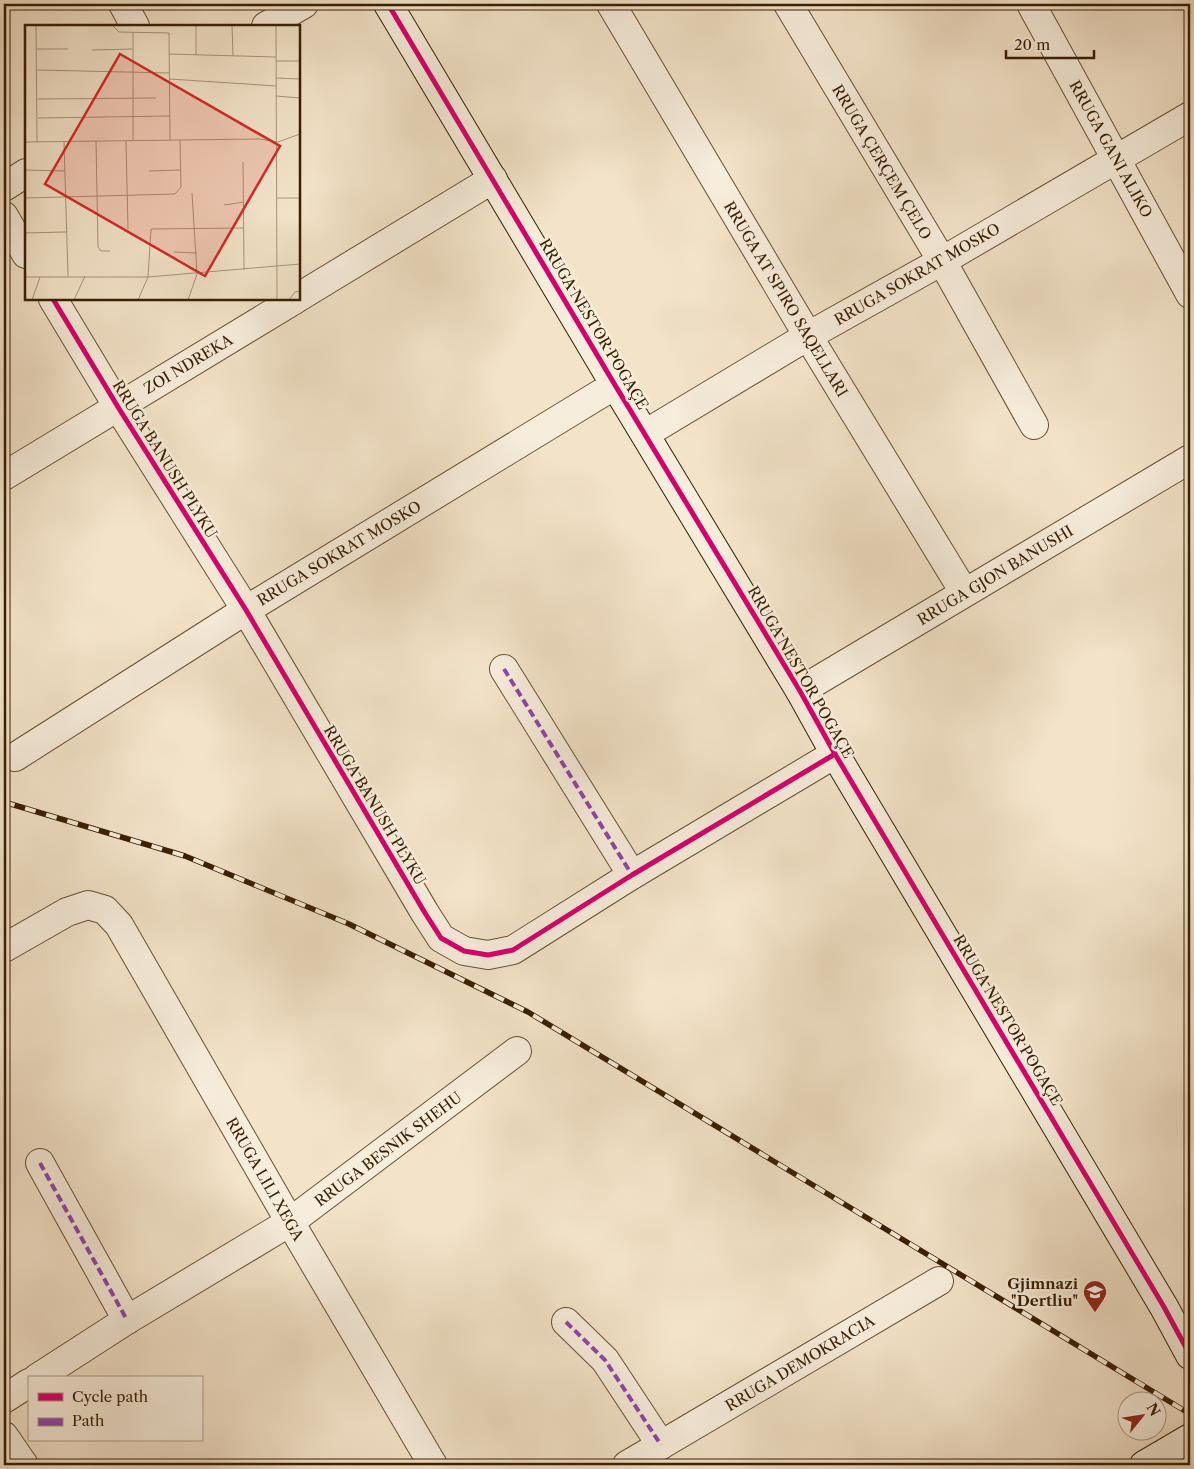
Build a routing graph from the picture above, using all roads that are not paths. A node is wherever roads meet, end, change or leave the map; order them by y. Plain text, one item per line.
1 (123, 4) edge
2 (304, 4) edge
3 (388, 4) edge
4 (611, 4) edge
5 (788, 4) edge
6 (1031, 4) edge
7 (134, 25) edge
8 (268, 25) edge
9 (1190, 116) edge
10 (1117, 160) junction
11 (25, 175) edge
12 (493, 179) junction
13 (4, 187) edge
14 (4, 216) edge
15 (25, 252) edge
16 (942, 261) junction
17 (1190, 294) edge
18 (300, 296) edge
19 (54, 300) edge
20 (294, 300) edge
21 (808, 336) junction
22 (615, 385) junction
23 (118, 407) junction
24 (1034, 425) dead end
25 (645, 434) junction
26 (1190, 459) edge
27 (4, 476) edge
28 (964, 592) junction
29 (246, 610) junction
30 (504, 669) dead end
31 (800, 691) junction
32 (835, 754) junction
33 (15, 757) dead end
34 (632, 875) junction
35 (4, 948) edge
36 (517, 1051) dead end
37 (40, 1163) dead end
38 (290, 1222) junction
39 (939, 1281) dead end
40 (127, 1320) junction
41 (566, 1322) dead end
42 (1190, 1355) edge
43 (40, 1376) edge
44 (28, 1384) edge
45 (4, 1399) edge
46 (4, 1436) edge
47 (1190, 1438) edge
48 (661, 1445) junction
49 (24, 1465) edge
50 (433, 1465) edge
51 (627, 1465) edge
52 (1144, 1465) edge

1 - 7 street
2 - 8 street
3 - 12 street, RRUGA NESTOR POGAÇE
4 - 21 street, RRUGA AT SPIRO SAQELLARI
5 - 16 street, RRUGA ÇERÇEM ÇELO
6 - 10 street, RRUGA GANI ALIKO
9 - 10 street, RRUGA SOKRAT MOSKO
10 - 16 street, RRUGA SOKRAT MOSKO
10 - 17 street, RRUGA GANI ALIKO
11 - 13 street
12 - 18 street, ZOI NDREKA
12 - 22 street, RRUGA NESTOR POGAÇE
14 - 15 street
16 - 21 street, RRUGA SOKRAT MOSKO
16 - 24 street, RRUGA ÇERÇEM ÇELO
19 - 23 street, RRUGA BANUSH PLYKU
20 - 23 street, ZOI NDREKA
21 - 25 street, RRUGA SOKRAT MOSKO
21 - 28 street, RRUGA AT SPIRO SAQELLARI
22 - 25 street, RRUGA NESTOR POGAÇE
22 - 29 street, RRUGA SOKRAT MOSKO
23 - 27 street, ZOI NDREKA
23 - 29 street, RRUGA BANUSH PLYKU
25 - 31 street, RRUGA NESTOR POGAÇE
26 - 28 street, RRUGA GJON BANUSHI
28 - 31 street, RRUGA GJON BANUSHI
29 - 33 street, RRUGA SOKRAT MOSKO
29 - 34 street, RRUGA BANUSH PLYKU
30 - 34 street
31 - 32 street, RRUGA NESTOR POGAÇE
32 - 34 street, RRUGA BANUSH PLYKU
32 - 42 street, RRUGA NESTOR POGAÇE
35 - 38 street, RRUGA LILI XEGA
36 - 38 street, RRUGA BESNIK SHEHU
37 - 40 street
38 - 40 street, RRUGA BESNIK SHEHU
38 - 50 street, RRUGA LILI XEGA
39 - 48 street, RRUGA DEMOKRACIA
40 - 43 street, RRUGA BESNIK SHEHU
41 - 48 street
44 - 45 street
46 - 49 street
47 - 52 street
48 - 51 street, RRUGA DEMOKRACIA

